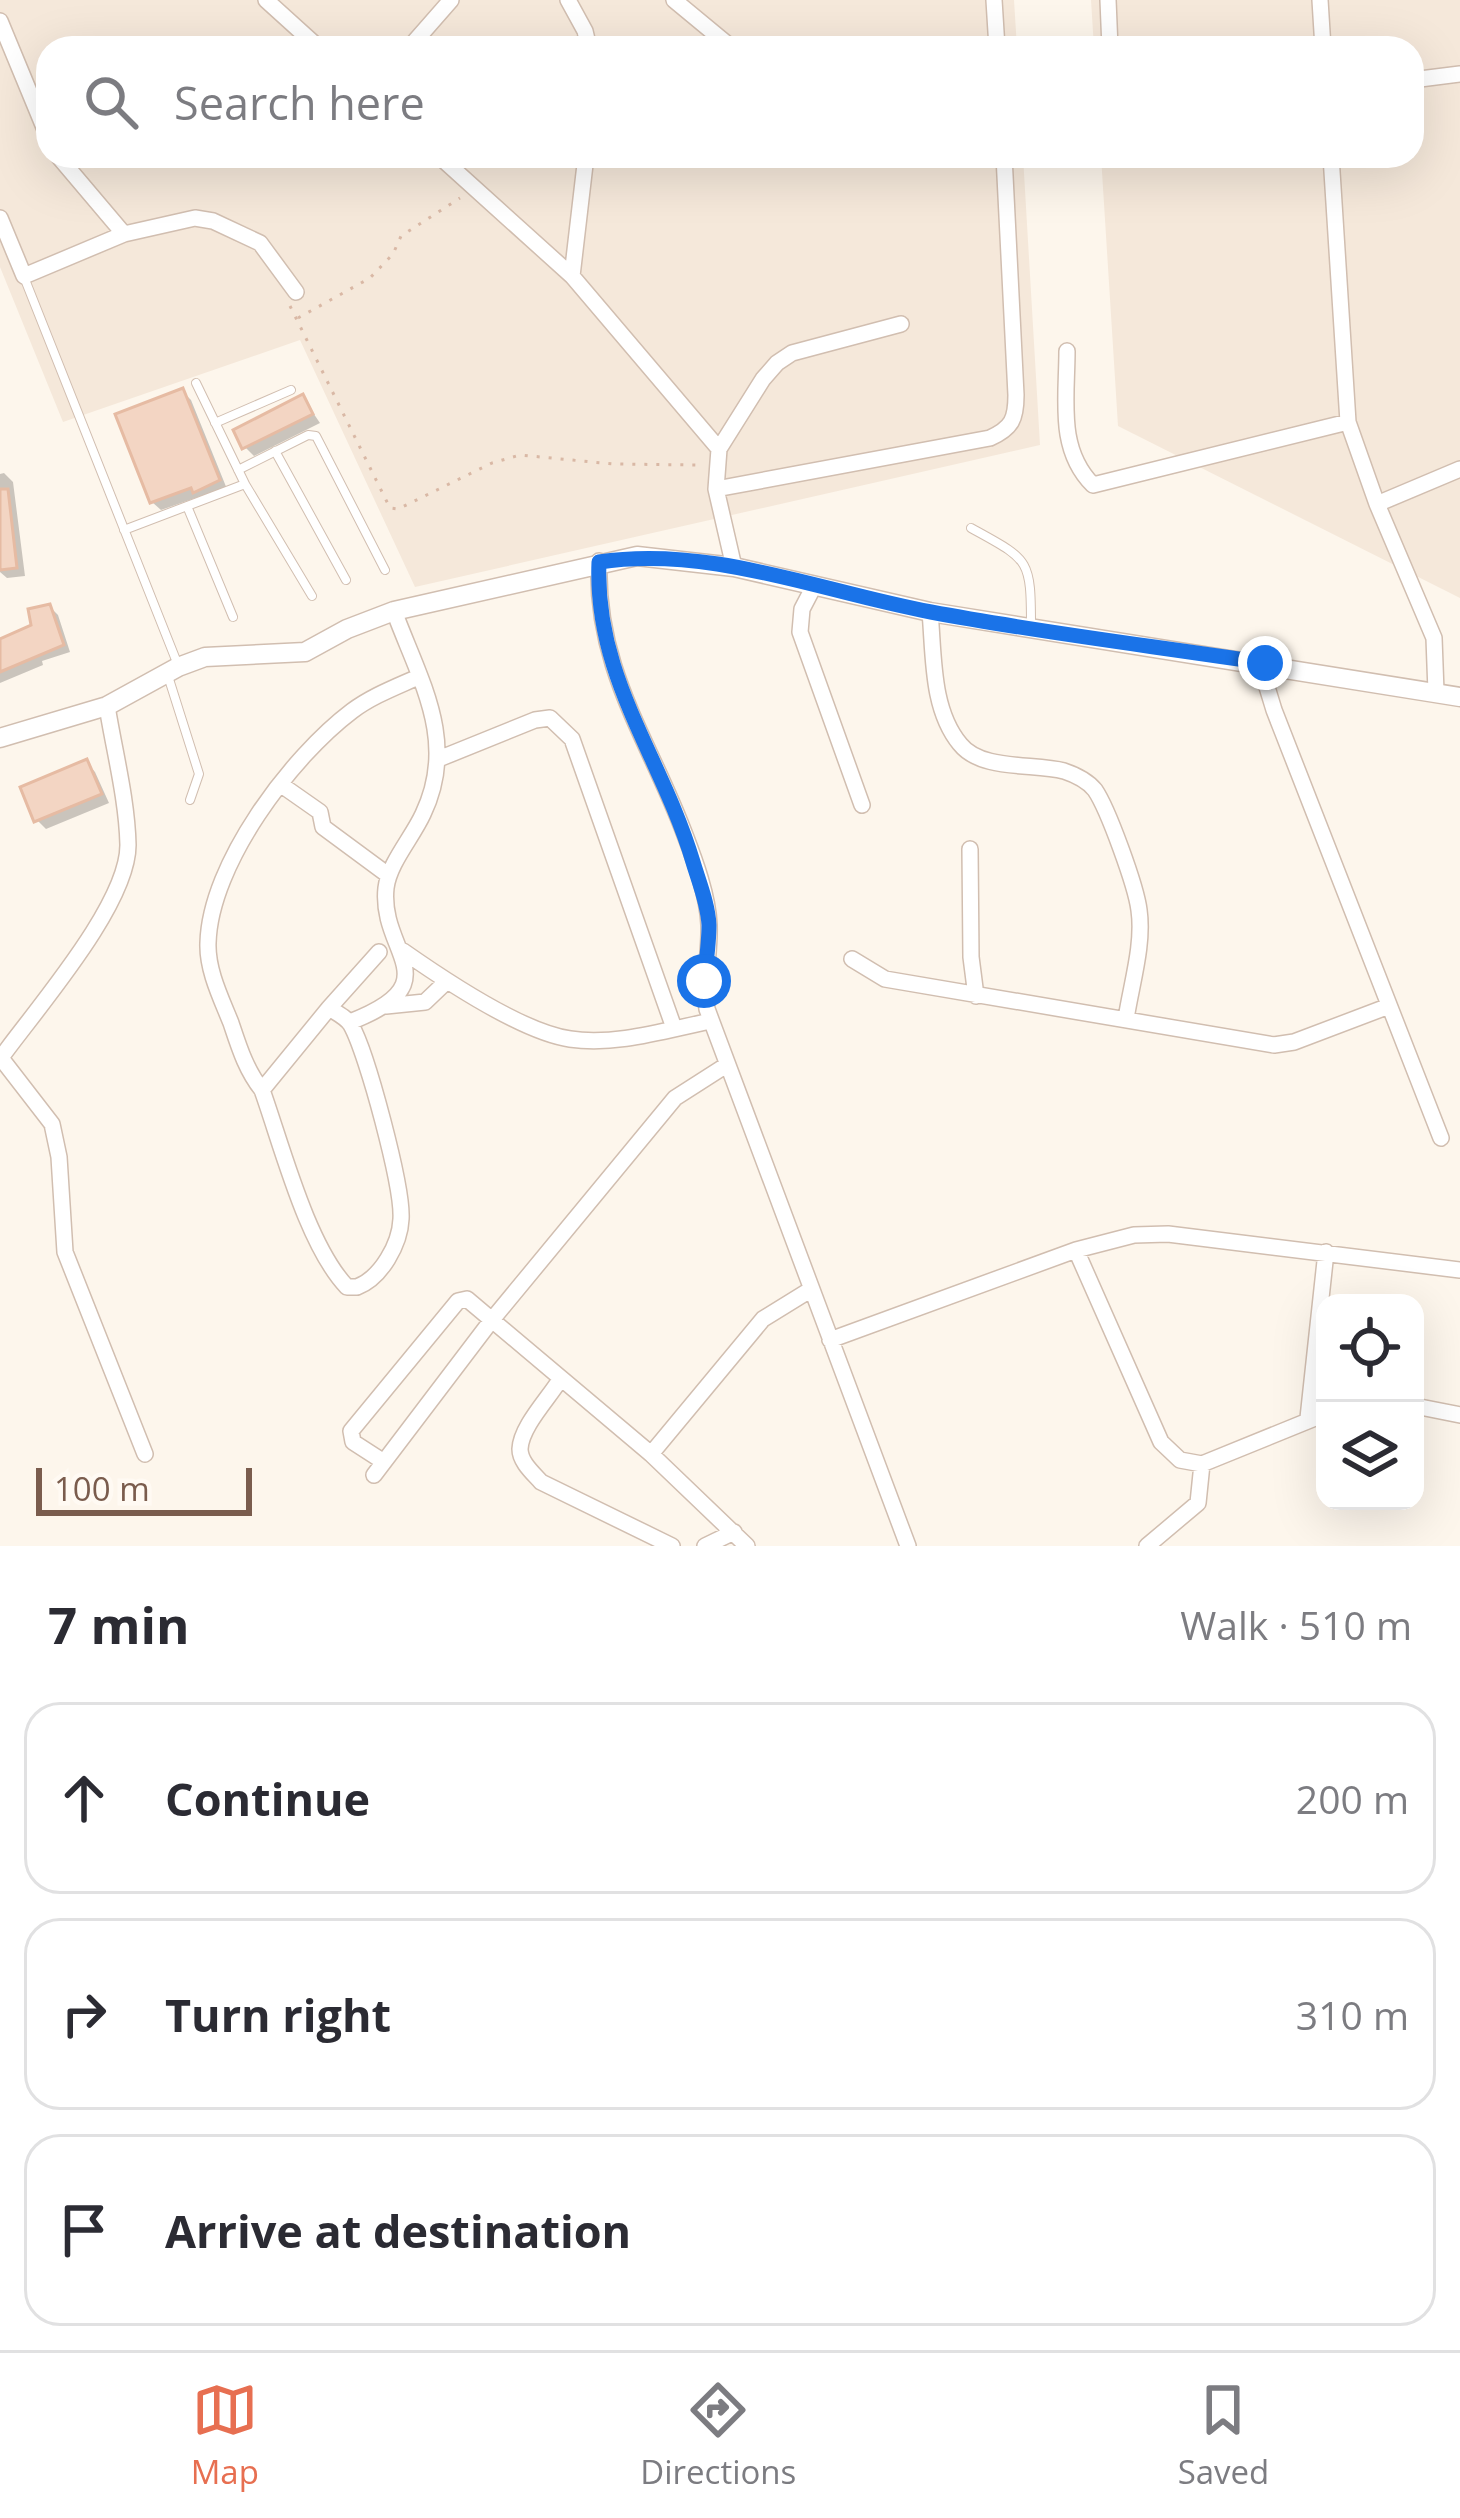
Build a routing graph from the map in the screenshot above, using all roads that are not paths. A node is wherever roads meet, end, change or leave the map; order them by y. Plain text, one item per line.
1 (266, 0) edge
2 (294, 0) edge
3 (452, 0) edge
4 (568, 0) edge
5 (674, 0) edge
6 (994, 0) edge
7 (1108, 0) edge
8 (1319, 0) edge
9 (281, 14) junction
10 (0, 21) edge
11 (306, 36) edge
12 (420, 36) edge
13 (586, 36) edge
14 (718, 36) edge
15 (996, 36) edge
16 (1110, 36) edge
17 (1322, 36) edge
18 (1460, 74) edge
19 (1424, 78) edge
20 (36, 108) edge
21 (68, 168) edge
22 (452, 168) edge
23 (585, 168) edge
24 (1005, 168) edge
25 (1332, 168) edge
26 (0, 218) edge
27 (124, 233) junction
28 (24, 276) junction
29 (572, 276) junction
30 (292, 297) road end
31 (901, 324) dead end
32 (1067, 351) dead end
33 (196, 383) dead end
34 (291, 390) dead end
35 (1348, 422) junction
36 (215, 423) junction
37 (275, 451) junction
38 (718, 457) junction
39 (1460, 469) edge
40 (238, 470) junction
41 (245, 484) junction
42 (716, 489) junction
43 (1377, 504) junction
44 (187, 506) junction
45 (971, 528) dead end
46 (124, 530) junction
47 (599, 562) junction
48 (734, 567) junction
49 (385, 570) dead end
50 (346, 580) dead end
51 (814, 586) junction
52 (312, 596) dead end
53 (394, 611) junction
54 (930, 612) junction
55 (233, 617) dead end
56 (1031, 627) junction
57 (1265, 663) junction
58 (173, 670) junction
59 (418, 677) junction
60 (1436, 692) junction
61 (1460, 697) edge
62 (107, 706) junction
63 (0, 738) edge
64 (441, 758) junction
65 (280, 784) junction
66 (190, 800) dead end
67 (862, 805) dead end
68 (970, 849) dead end
69 (388, 875) junction
70 (403, 951) junction
71 (379, 952) dead end
72 (852, 959) dead end
73 (447, 981) junction
74 (976, 996) junction
75 (386, 1006) junction
76 (1389, 1006) junction
77 (329, 1008) junction
78 (1126, 1019) junction
79 (710, 1021) junction
80 (350, 1022) junction
81 (674, 1028) junction
82 (0, 1059) edge
83 (725, 1066) junction
84 (262, 1090) junction
85 (1441, 1138) dead end
86 (1076, 1250) junction
87 (1326, 1252) junction
88 (1460, 1270) edge
89 (810, 1290) junction
90 (491, 1321) junction
91 (830, 1340) junction
92 (561, 1378) junction
93 (1318, 1402) edge
94 (1424, 1408) edge
95 (1460, 1415) edge
96 (1316, 1416) edge
97 (145, 1454) dead end
98 (651, 1454) junction
99 (1202, 1464) junction
100 (734, 1532) junction
101 (672, 1546) edge
102 (705, 1546) edge
103 (747, 1546) edge
104 (908, 1546) edge
105 (1147, 1546) edge

1 - 9 street
2 - 9 street
3 - 12 street
4 - 13 street
5 - 14 street
6 - 15 street
7 - 16 street
8 - 17 street
9 - 11 street
10 - 20 street
18 - 19 street
21 - 27 street
22 - 29 street
23 - 29 street
24 - 42 street
25 - 35 street
26 - 28 street
27 - 28 street
27 - 30 street
28 - 46 lane
29 - 38 street
31 - 38 street
32 - 35 street
33 - 36 lane
34 - 36 lane
35 - 43 street
36 - 40 lane
37 - 40 lane
37 - 49 lane
37 - 50 lane
38 - 42 street
39 - 43 street
40 - 41 lane
41 - 44 lane
41 - 52 lane
42 - 48 street
43 - 60 street
44 - 46 lane
44 - 55 lane
45 - 56 lane
46 - 58 lane
47 - 48 street
47 - 53 street
47 - 79 street
48 - 51 street
51 - 54 street
51 - 67 street
53 - 58 street
53 - 59 street
54 - 56 street
54 - 78 street
56 - 57 street
57 - 60 street
57 - 76 street
58 - 62 street
58 - 66 lane
59 - 64 street
59 - 65 street
60 - 61 street
62 - 63 street
62 - 82 street
64 - 69 street
64 - 81 street
65 - 69 street
65 - 84 street
68 - 74 street
69 - 70 street
70 - 73 street
70 - 75 street
71 - 77 street
72 - 74 street
73 - 75 street
73 - 81 street
74 - 78 street
75 - 80 street
76 - 78 street
76 - 85 street
77 - 80 street
77 - 84 street
79 - 81 street
79 - 83 street
80 - 84 street
82 - 97 street
83 - 89 street
83 - 90 street
86 - 87 street
86 - 91 street
86 - 99 street
87 - 88 street
87 - 93 street
89 - 91 street
89 - 98 street
90 - 90 street
90 - 92 street
91 - 104 street
92 - 98 street
92 - 101 street
94 - 95 street
96 - 99 street
98 - 100 street
99 - 105 street
100 - 102 street
100 - 103 street

